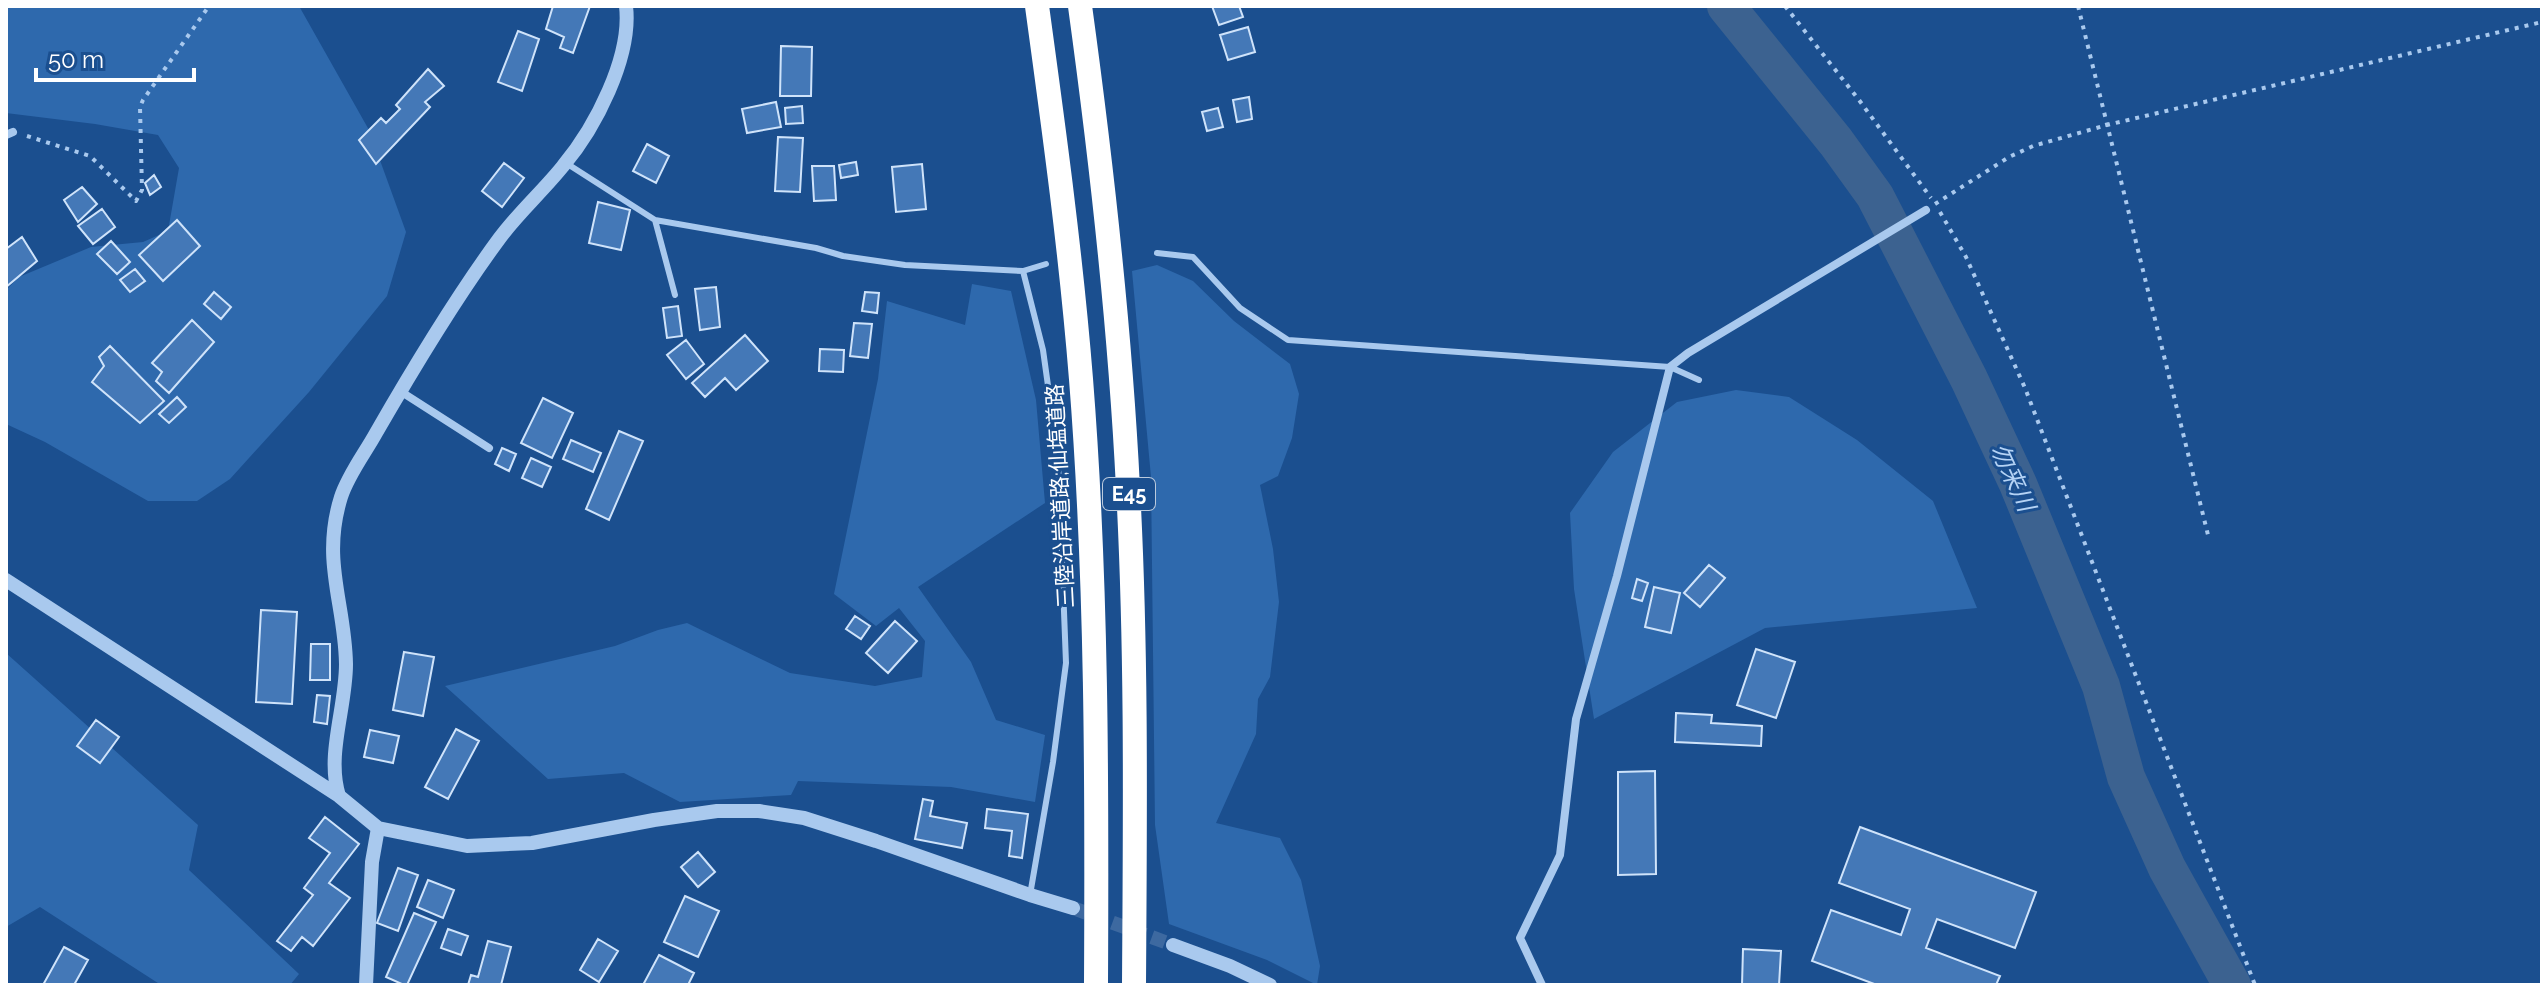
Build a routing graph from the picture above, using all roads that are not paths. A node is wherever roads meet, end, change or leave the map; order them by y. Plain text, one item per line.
1 (626, 6) edge
2 (1023, 6) edge
3 (1037, 6) edge
4 (1080, 6) edge
5 (1053, 121) junction
6 (566, 163) junction
7 (1926, 210) road end
8 (655, 220) junction
9 (1157, 253) dead end
10 (1046, 264) dead end
11 (1023, 271) junction
12 (675, 295) dead end
13 (1670, 367) junction
14 (1699, 380) dead end
15 (400, 391) junction
16 (489, 448) dead end
17 (6, 580) edge
18 (339, 796) junction
19 (378, 828) junction
20 (1030, 895) junction
21 (1073, 908) tunnel mouth
22 (1173, 945) tunnel mouth
23 (366, 985) edge
24 (1096, 985) edge
25 (1134, 985) edge
26 (1270, 985) edge
27 (1542, 985) edge

1 - 6 street
2 - 5 highway
3 - 5 highway, 三陸沿岸道路;仙塩道路 / E45
4 - 25 highway, E45
5 - 24 highway, 三陸沿岸道路;仙塩道路 / E45
6 - 8 lane
6 - 15 street
7 - 13 street
8 - 11 lane
8 - 12 lane
9 - 13 lane
10 - 11 lane
11 - 20 lane
13 - 14 lane
13 - 27 street
15 - 16 street
15 - 18 street
17 - 18 street
18 - 19 street
19 - 20 street
19 - 23 street
20 - 21 street
22 - 26 street

